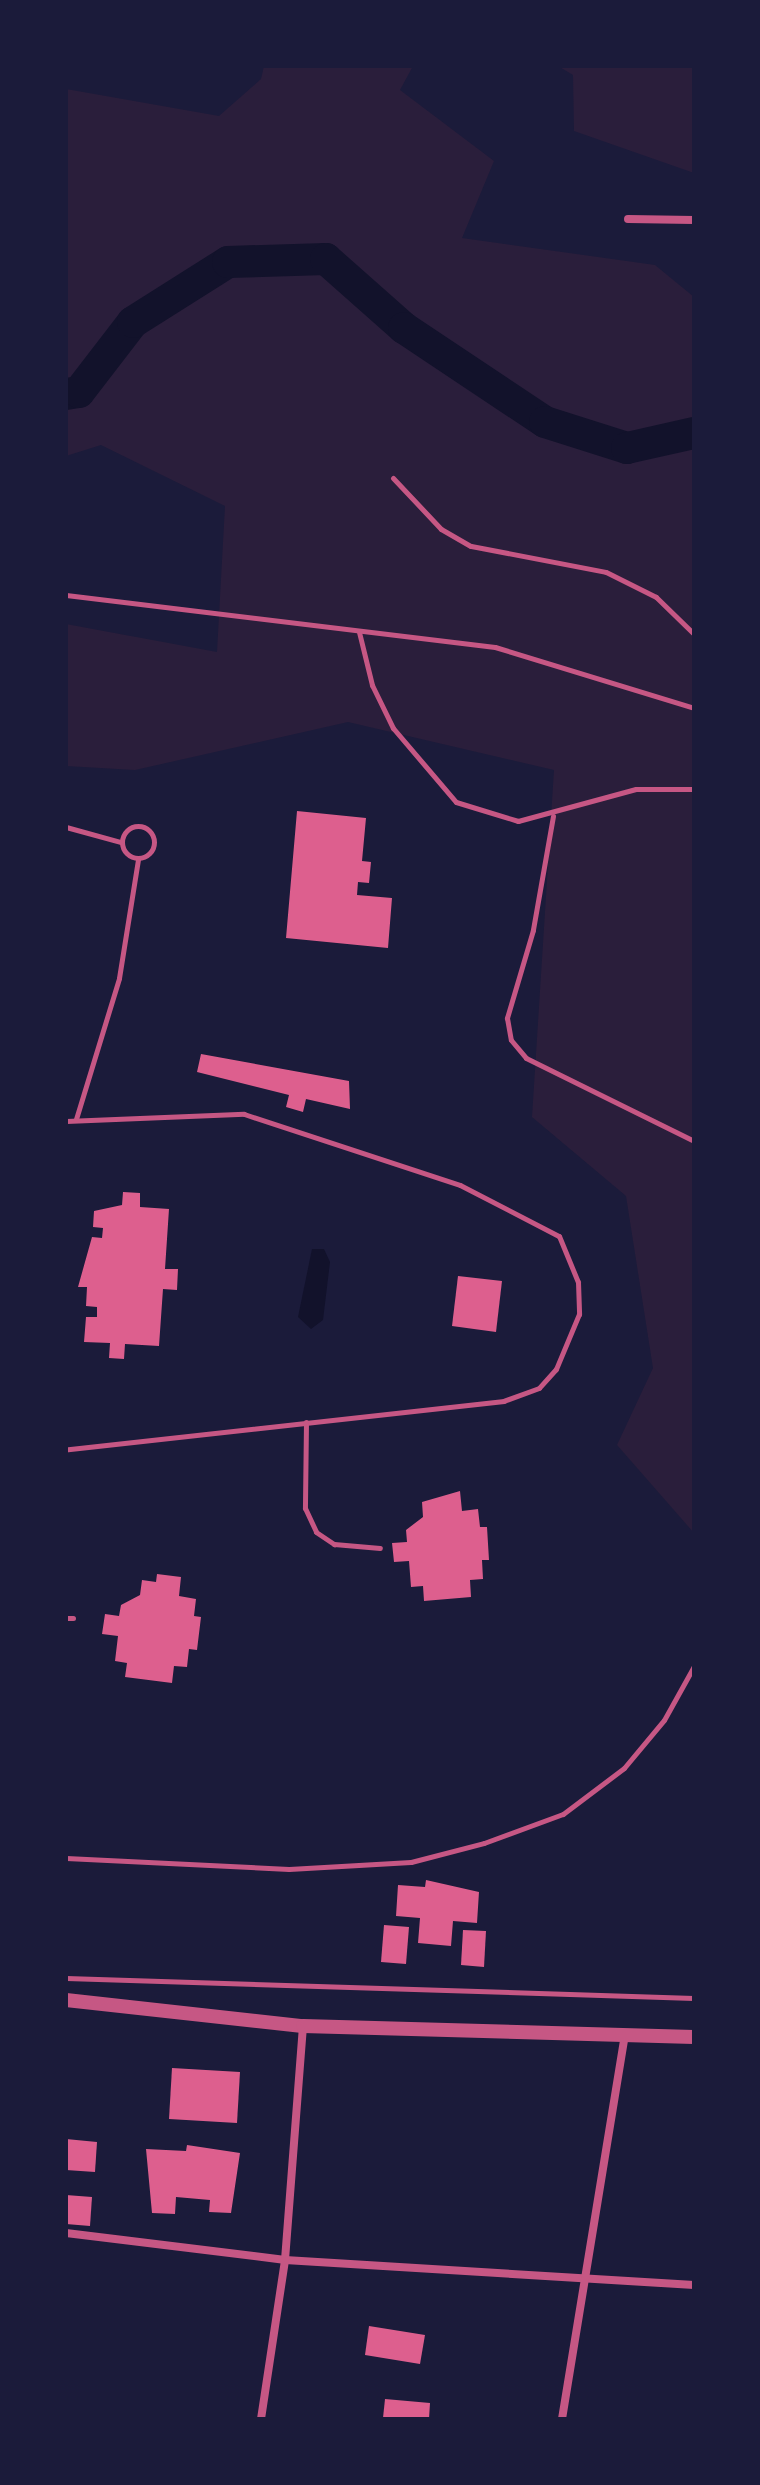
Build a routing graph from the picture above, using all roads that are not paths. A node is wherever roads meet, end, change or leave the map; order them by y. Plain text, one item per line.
1 (628, 219) dead end
2 (694, 220) edge
3 (393, 478) dead end
4 (66, 595) edge
5 (359, 632) junction
6 (694, 634) edge
7 (694, 708) edge
8 (694, 789) edge
9 (553, 816) junction
10 (66, 827) edge
11 (121, 842) junction
12 (138, 859) junction
13 (76, 1119) junction
14 (66, 1121) edge
15 (694, 1141) edge
16 (306, 1422) junction
17 (66, 1449) edge
18 (380, 1548) dead end
19 (694, 1666) edge
20 (66, 1858) edge
21 (66, 1978) edge
22 (694, 1998) edge
23 (66, 2000) edge
24 (303, 2026) junction
25 (625, 2034) junction
26 (694, 2037) edge
27 (66, 2233) edge
28 (285, 2260) junction
29 (588, 2274) junction
30 (694, 2285) edge
31 (261, 2419) edge
32 (562, 2419) edge

1 - 2 street
3 - 6 lane
4 - 5 lane
5 - 7 lane
5 - 9 lane
8 - 9 lane
9 - 15 lane
10 - 11 lane
11 - 12 lane
11 - 12 lane
12 - 13 lane
13 - 14 lane
13 - 16 lane
16 - 17 lane
16 - 18 lane
19 - 20 lane
21 - 22 lane
23 - 24 street
24 - 25 street
24 - 28 street
25 - 26 street
25 - 29 street
27 - 28 street
28 - 29 street
28 - 31 street
29 - 30 street
29 - 32 street

